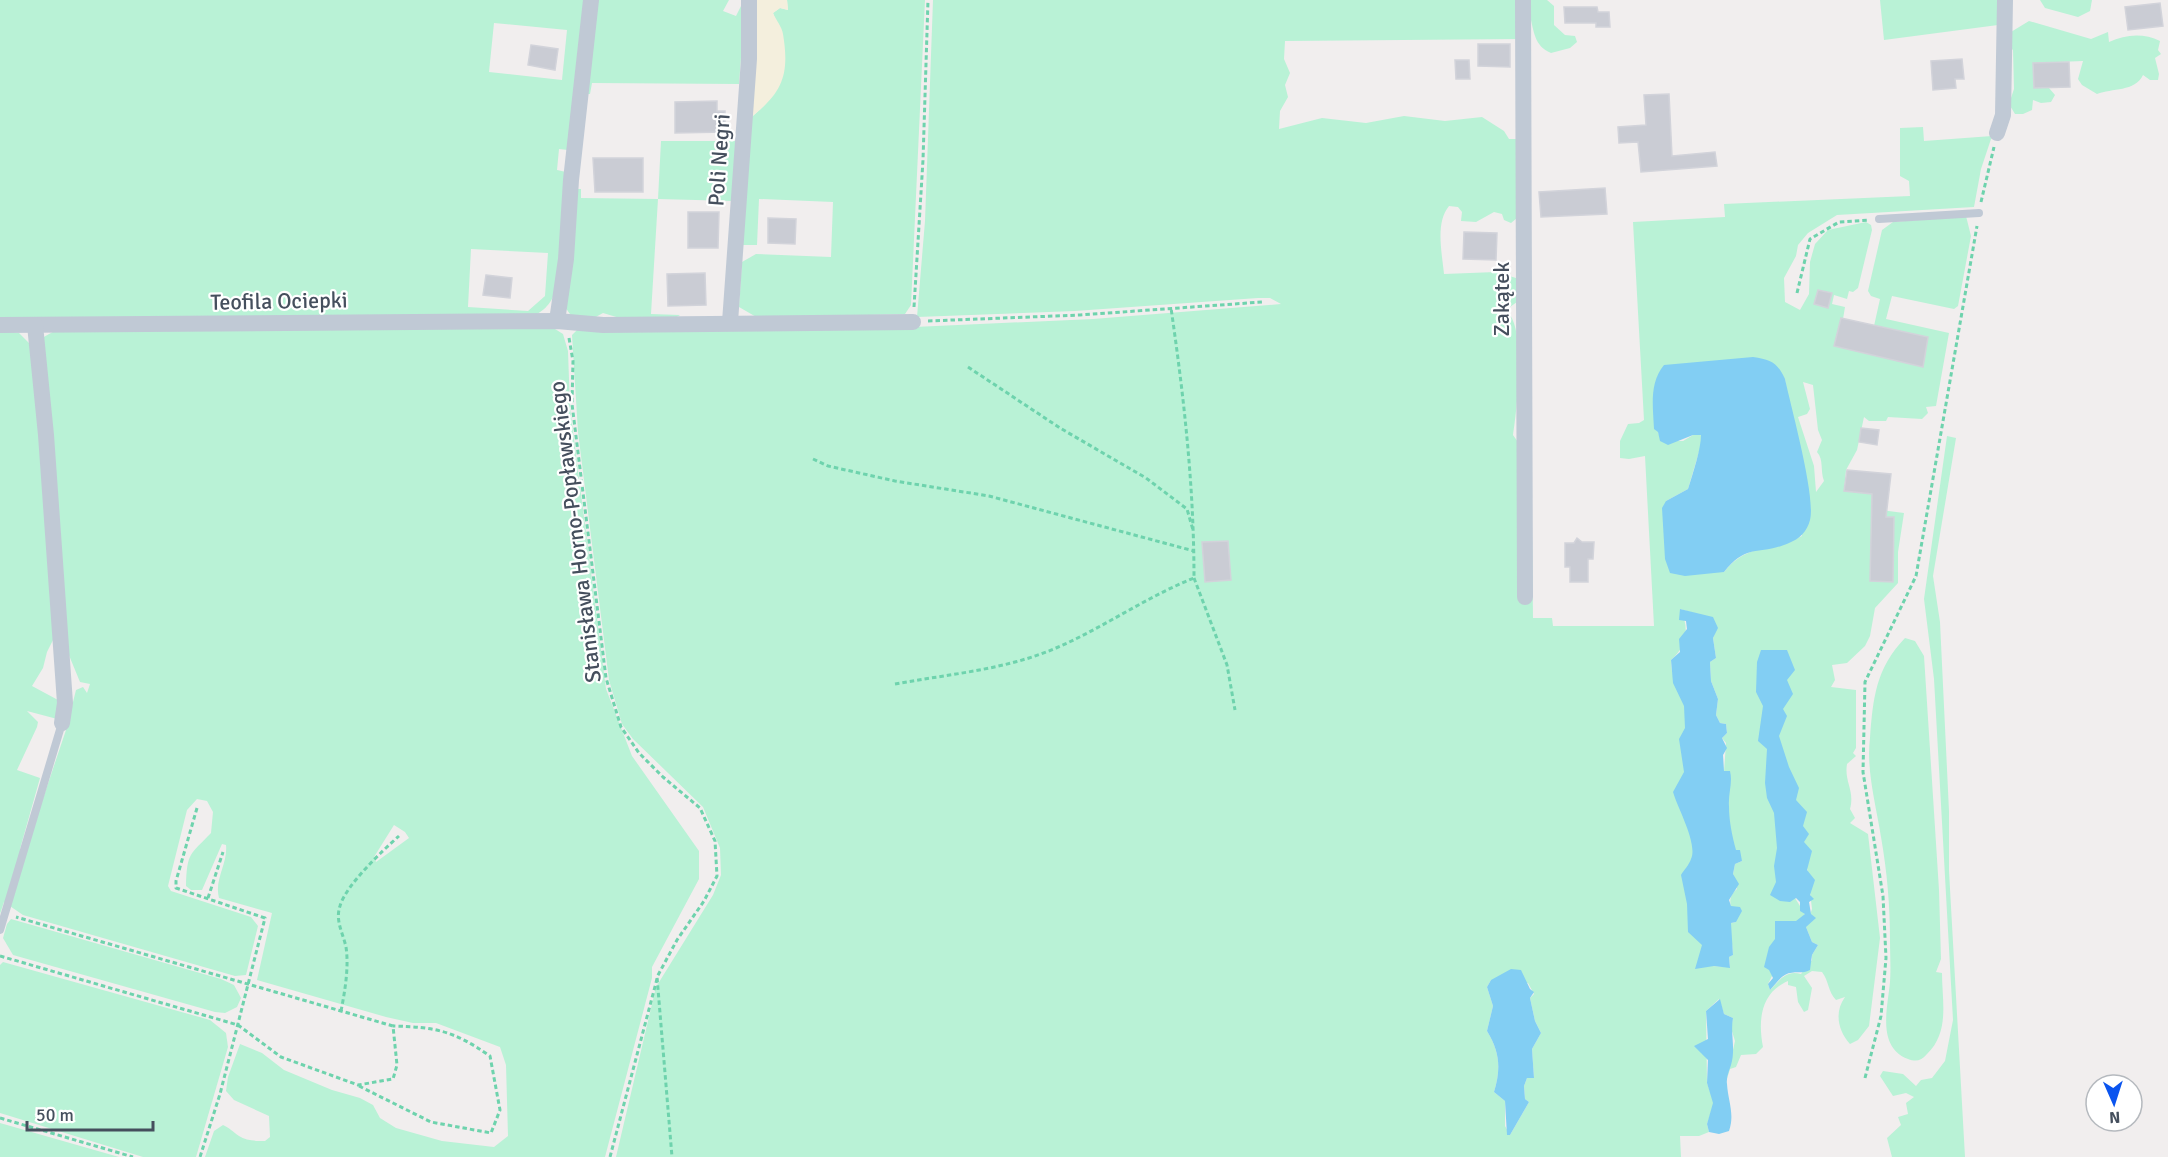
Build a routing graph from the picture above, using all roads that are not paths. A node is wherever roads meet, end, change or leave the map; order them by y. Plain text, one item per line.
1 (591, 0) edge
2 (749, 0) edge
3 (1523, 0) edge
4 (2005, 0) edge
5 (1997, 133) road end
6 (1979, 213) road end
7 (1879, 219) road end
8 (557, 321) junction
9 (730, 322) junction
10 (913, 322) road end
11 (0, 325) edge
12 (35, 325) junction
13 (1524, 597) dead end
14 (62, 723) joint
15 (0, 930) edge

1 - 8 street
2 - 9 street, Poli Negri
3 - 13 street, Zakątek
4 - 5 street
6 - 7 lane
8 - 9 street, Teofila Ociepki
8 - 12 street, Teofila Ociepki
9 - 10 street, Teofila Ociepki
11 - 12 street, Teofila Ociepki
12 - 14 street
14 - 15 lane

